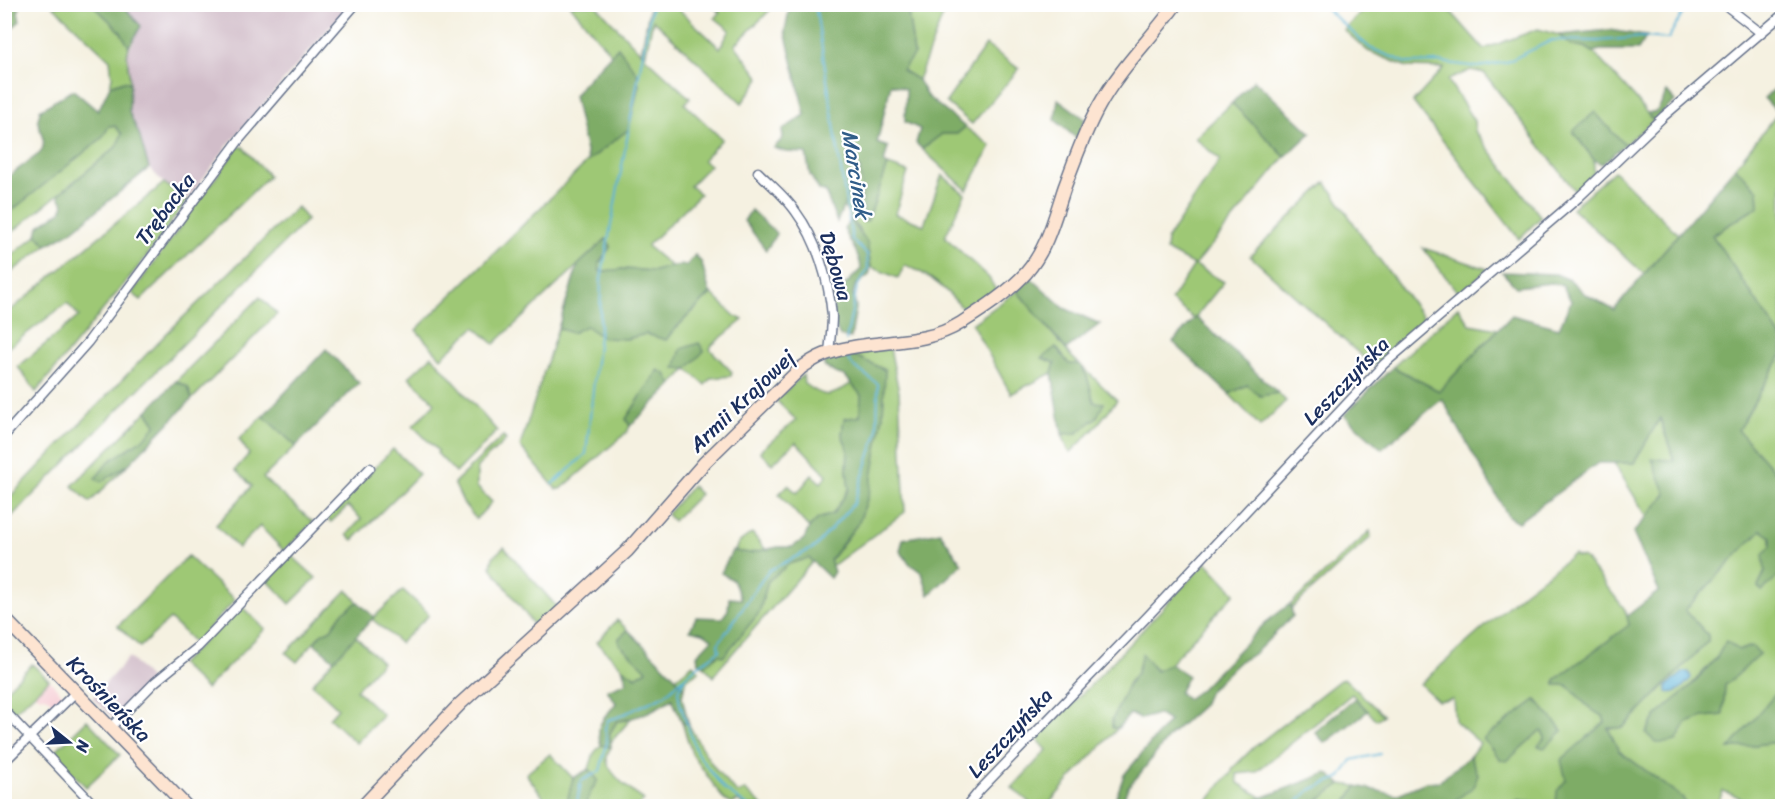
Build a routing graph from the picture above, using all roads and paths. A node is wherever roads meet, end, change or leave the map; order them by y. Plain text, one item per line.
1 (356, 4) edge
2 (1176, 4) edge
3 (1724, 4) edge
4 (1782, 15) edge
5 (1761, 33) junction
6 (758, 172) dead end
7 (829, 352) junction
8 (4, 436) edge
9 (370, 468) dead end
10 (4, 618) edge
11 (76, 692) junction
12 (4, 710) edge
13 (110, 728) junction
14 (31, 738) junction
15 (4, 762) edge
16 (95, 807) edge
17 (186, 807) edge
18 (363, 807) edge
19 (967, 807) edge

1 - 8 street, Trębacka
2 - 7 street, Armii Krajowej
3 - 5 street
4 - 5 street, Leszczyńska
5 - 19 street, Leszczyńska
6 - 7 street, Dębowa
7 - 18 street, Armii Krajowej
9 - 13 street
10 - 11 street, Krośnieńska
11 - 13 street, Krośnieńska
11 - 14 street
12 - 14 street
13 - 17 street, Krośnieńska
14 - 15 street
14 - 16 street

